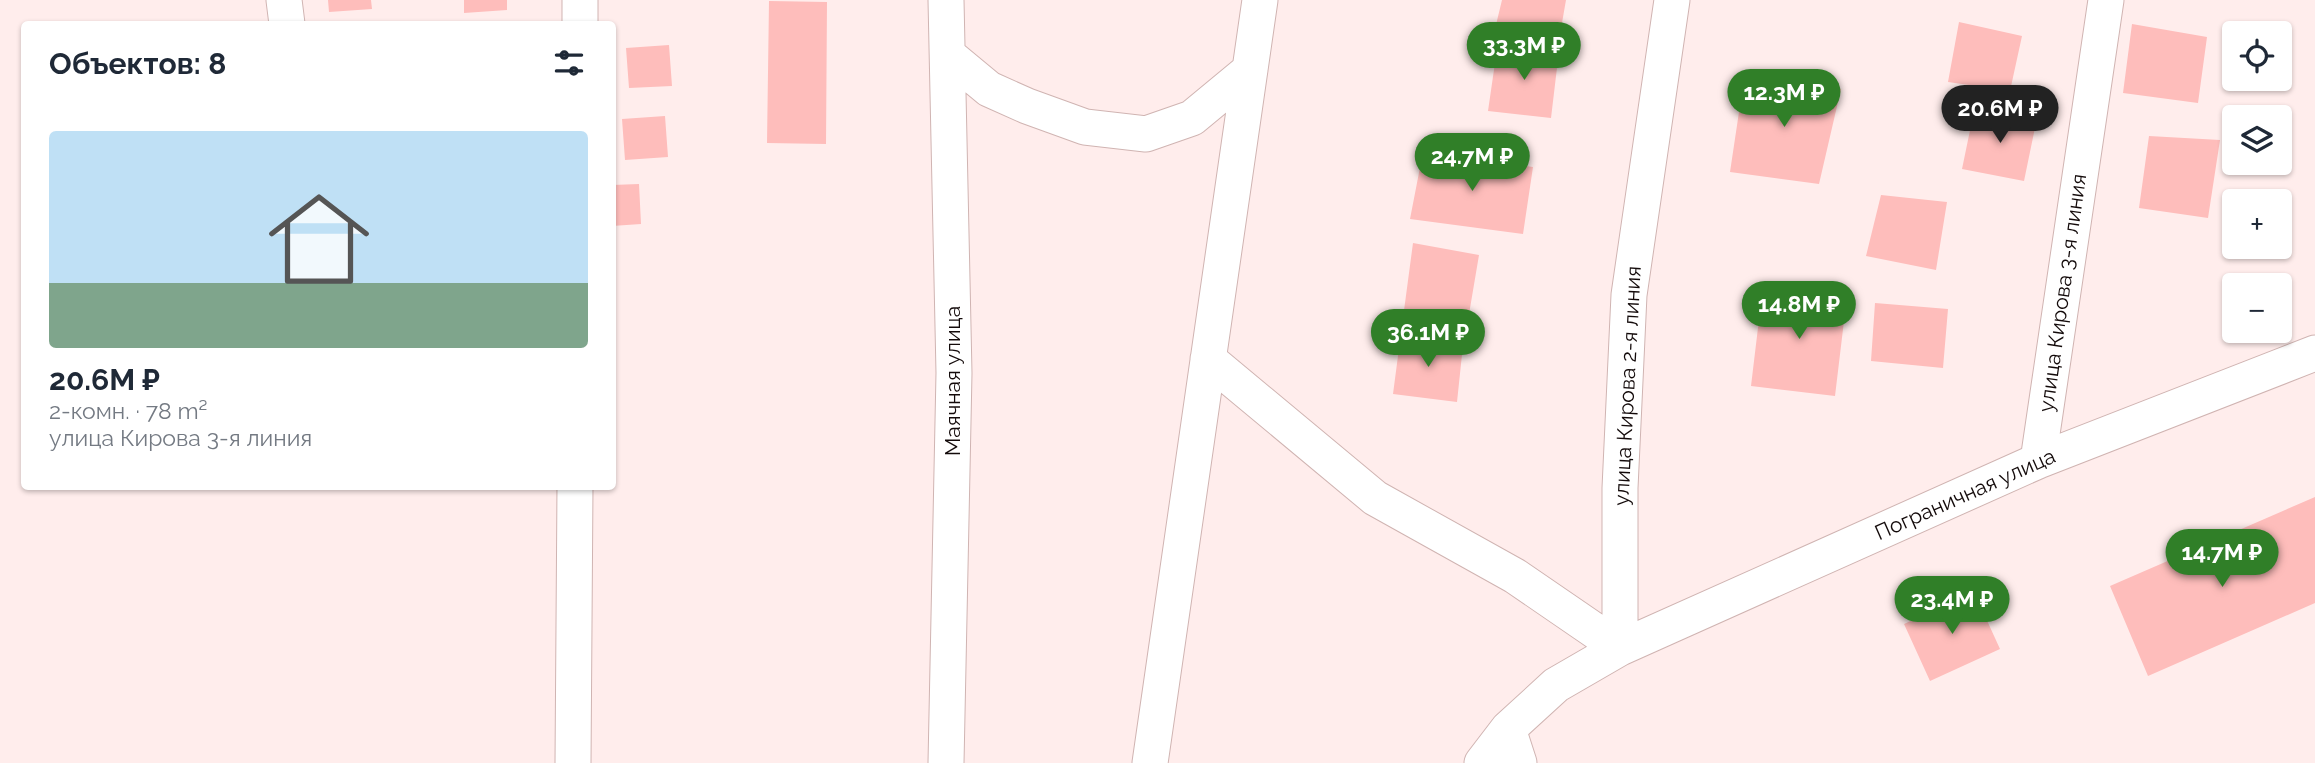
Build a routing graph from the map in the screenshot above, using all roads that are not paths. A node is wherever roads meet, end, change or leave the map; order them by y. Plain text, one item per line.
1 (284, 0) edge
2 (580, 0) edge
3 (946, 0) edge
4 (1260, 0) edge
5 (1672, 0) edge
6 (2106, 0) edge
7 (288, 21) edge
8 (580, 21) edge
9 (948, 55) junction
10 (1250, 70) junction
11 (2315, 353) edge
12 (1208, 359) junction
13 (2038, 461) junction
14 (575, 490) edge
15 (1620, 649) junction
16 (1508, 729) junction
17 (573, 763) edge
18 (946, 763) edge
19 (1150, 763) edge
20 (1482, 763) edge
21 (1519, 763) edge

1 - 7 street
2 - 8 street
3 - 9 street, Маячная улица
4 - 10 street
5 - 15 street, улица Кирова 2-я линия
6 - 13 street, улица Кирова 3-я линия
9 - 10 street
9 - 18 street, Маячная улица
10 - 12 street
11 - 13 street, Пограничная улица
12 - 15 street
12 - 19 street
13 - 15 street, Пограничная улица
14 - 17 street
15 - 16 street, Пограничная улица
16 - 20 street, Пограничная улица
16 - 21 street

